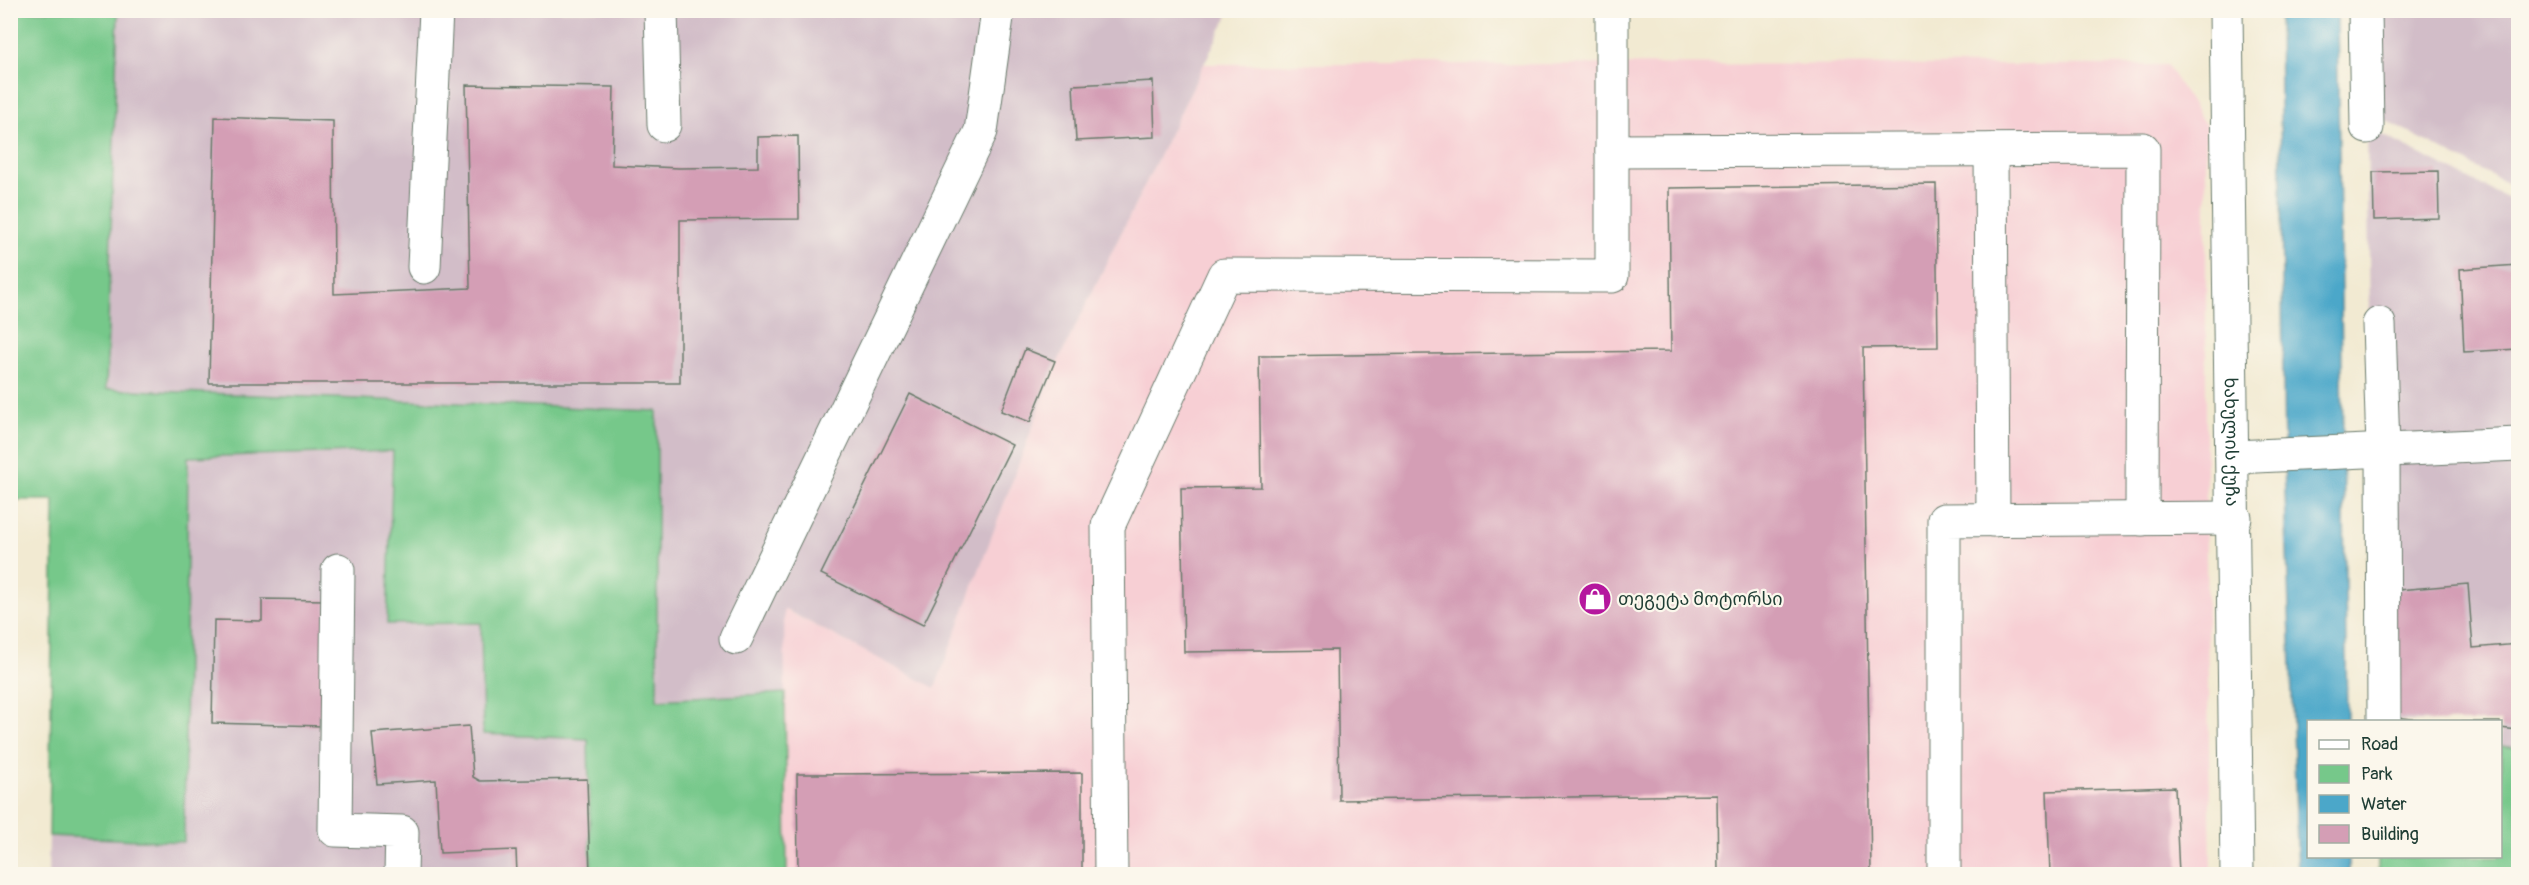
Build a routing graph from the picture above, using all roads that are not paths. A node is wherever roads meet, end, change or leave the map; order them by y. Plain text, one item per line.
1 (436, 10) edge
2 (661, 10) edge
3 (998, 10) edge
4 (1612, 10) edge
5 (2226, 10) edge
6 (2365, 10) edge
7 (664, 125) dead end
8 (2367, 127) dead end
9 (1991, 150) junction
10 (1612, 151) junction
11 (424, 267) dead end
12 (2379, 324) dead end
13 (2518, 444) edge
14 (2370, 450) junction
15 (2234, 457) junction
16 (2235, 518) junction
17 (2142, 519) junction
18 (1993, 520) junction
19 (338, 570) dead end
20 (736, 638) dead end
21 (2384, 720) edge
22 (401, 874) edge
23 (1111, 874) edge
24 (1944, 874) edge
25 (2237, 874) edge

1 - 11 street
2 - 7 street
3 - 20 street
4 - 10 street
5 - 15 street, ხახულის ქუჩა
6 - 8 street
9 - 10 street
9 - 17 street
9 - 18 street
10 - 23 street
12 - 14 street
13 - 14 street
14 - 15 street
14 - 21 street
15 - 16 street, ხახულის ქუჩა
16 - 17 street
16 - 25 street, ხახულის ქუჩა
17 - 18 street
18 - 24 street
19 - 22 street

